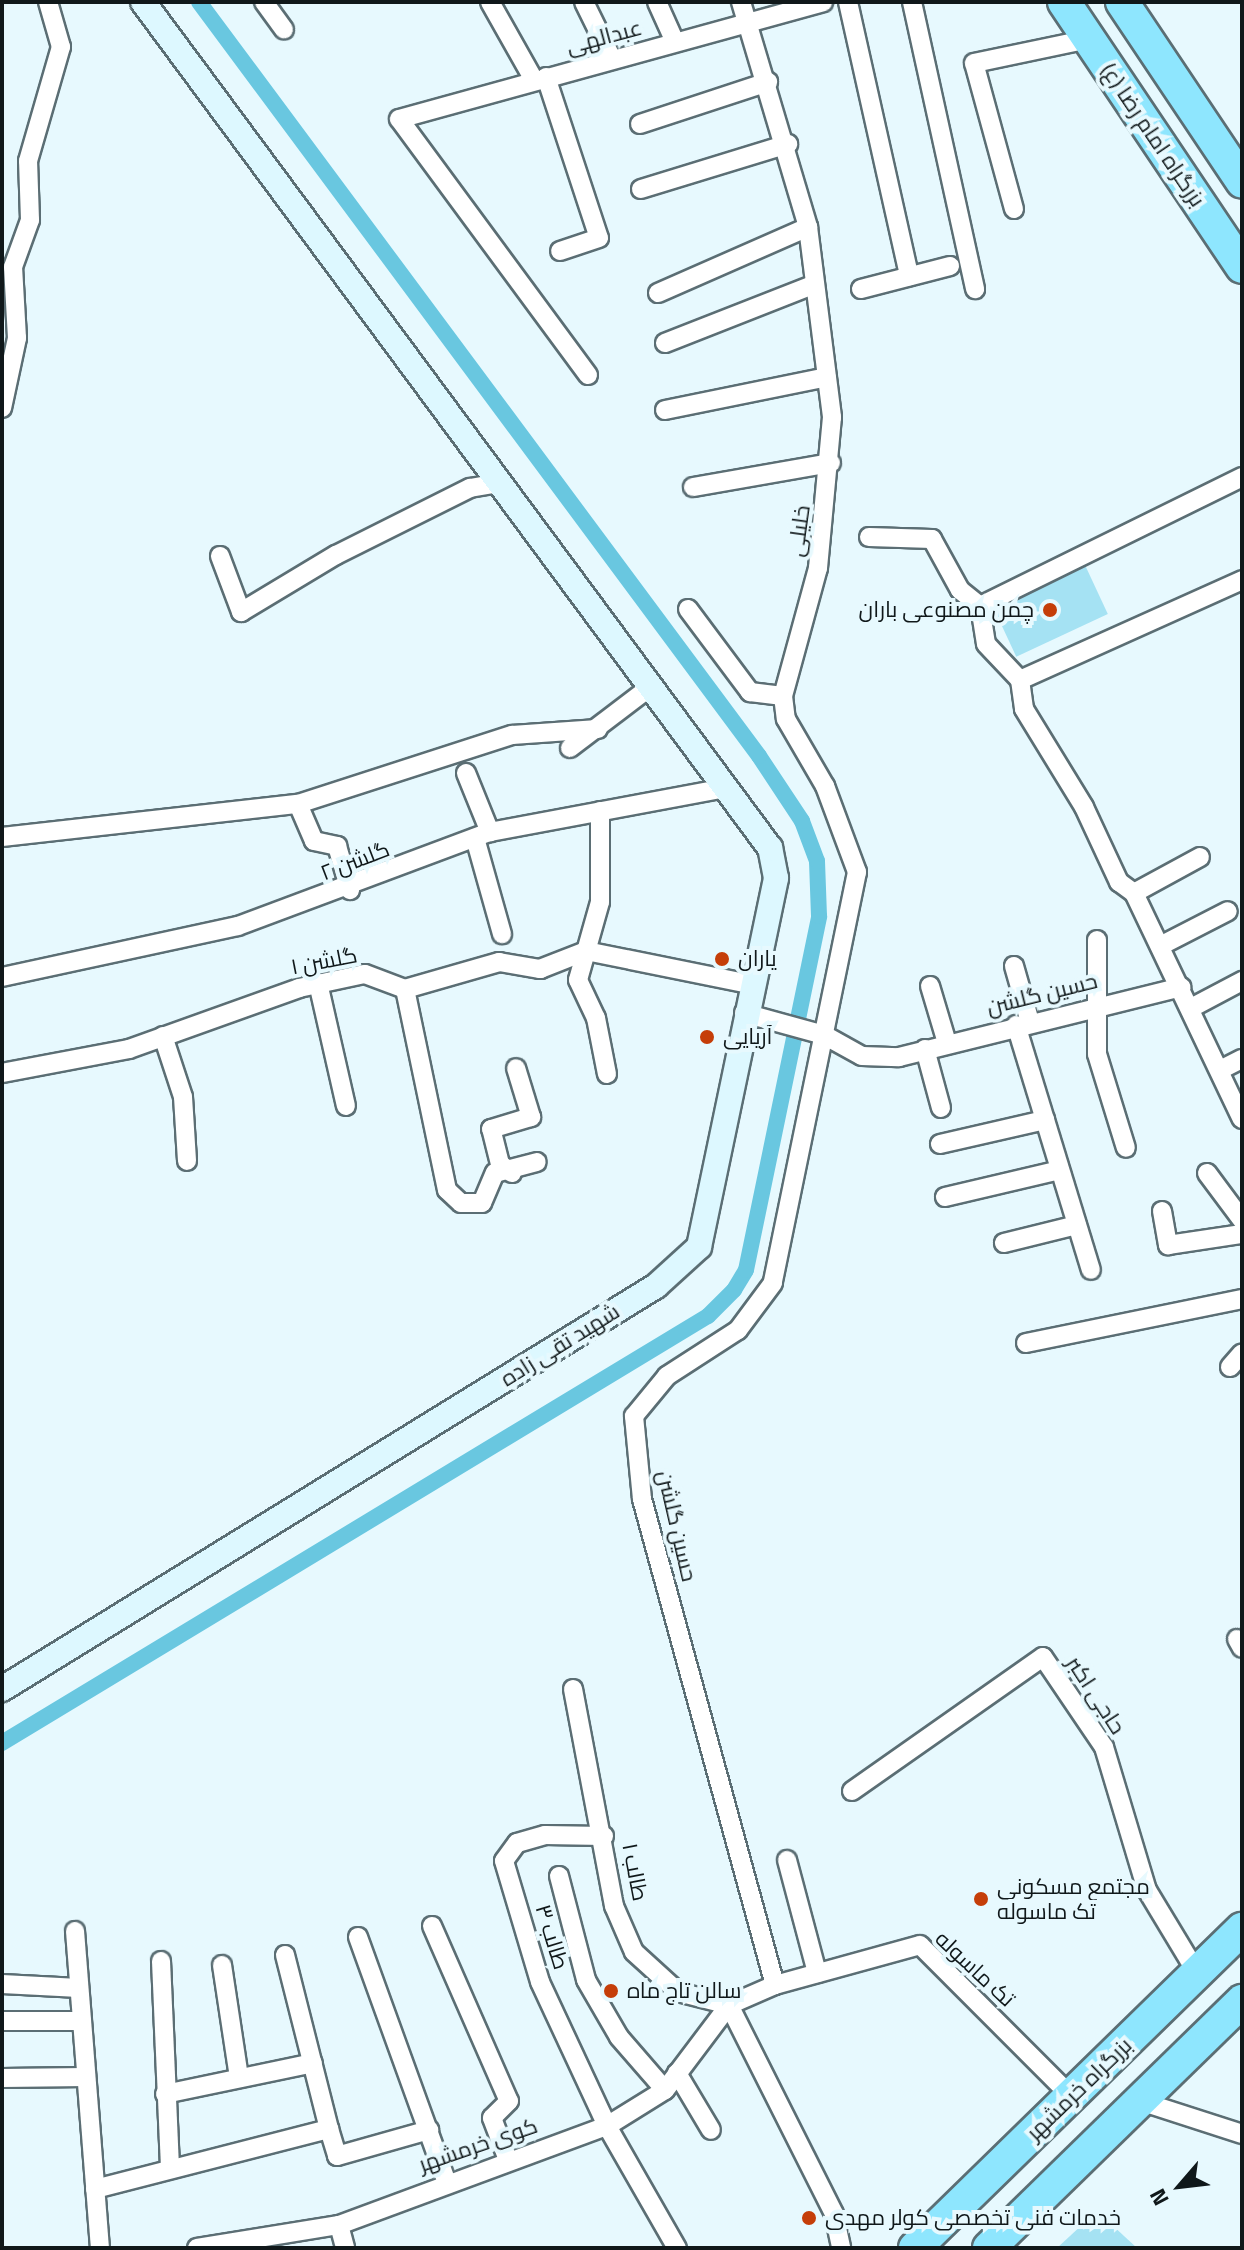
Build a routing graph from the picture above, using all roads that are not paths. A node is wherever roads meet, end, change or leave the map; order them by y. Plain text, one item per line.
1 (48, 2) edge
2 (143, 2) edge
3 (264, 2) edge
4 (584, 2) edge
5 (657, 2) edge
6 (741, 2) edge
7 (823, 2) edge
8 (848, 2) edge
9 (912, 2) edge
10 (1064, 2) edge
11 (1122, 2) edge
12 (493, 9) edge
13 (749, 20) junction
14 (284, 30) dead end
15 (1089, 39) junction
16 (675, 42) junction
17 (612, 59) junction
18 (540, 79) junction
19 (768, 82) junction
20 (640, 124) dead end
21 (788, 144) junction
22 (1242, 181) edge
23 (641, 189) dead end
24 (1014, 209) dead end
25 (808, 227) junction
26 (560, 251) dead end
27 (950, 266) dead end
28 (1242, 267) edge
29 (909, 276) junction
30 (813, 285) junction
31 (861, 289) dead end
32 (975, 289) dead end
33 (658, 293) dead end
34 (665, 343) dead end
35 (588, 375) dead end
36 (827, 377) junction
37 (2, 408) edge
38 (665, 410) dead end
39 (831, 463) junction
40 (1242, 477) edge
41 (497, 483) junction
42 (693, 487) dead end
43 (869, 537) dead end
44 (220, 556) dead end
45 (1242, 580) edge
46 (980, 606) junction
47 (688, 609) dead end
48 (1020, 680) junction
49 (650, 687) junction
50 (783, 696) junction
51 (598, 729) junction
52 (570, 748) dead end
53 (466, 773) dead end
54 (724, 788) junction
55 (298, 804) junction
56 (600, 811) junction
57 (482, 835) junction
58 (2, 837) edge
59 (1200, 857) dead end
60 (350, 890) junction
61 (1134, 893) junction
62 (1228, 911) dead end
63 (502, 934) dead end
64 (1097, 940) dead end
65 (1160, 946) junction
66 (586, 951) junction
67 (1014, 966) dead end
68 (2, 977) edge
69 (1242, 981) edge
70 (318, 983) junction
71 (749, 984) junction
72 (930, 986) dead end
73 (1181, 987) junction
74 (405, 989) junction
75 (1098, 1005) junction
76 (1191, 1008) junction
77 (744, 1013) junction
78 (1023, 1023) junction
79 (824, 1035) junction
80 (163, 1036) junction
81 (947, 1043) junction
82 (925, 1049) junction
83 (1242, 1059) edge
84 (516, 1068) dead end
85 (1222, 1069) junction
86 (2, 1073) edge
87 (607, 1074) dead end
88 (346, 1106) dead end
89 (941, 1108) dead end
90 (1242, 1119) edge
91 (1045, 1120) junction
92 (940, 1144) dead end
93 (1126, 1148) dead end
94 (187, 1161) dead end
95 (537, 1162) dead end
96 (1060, 1170) junction
97 (512, 1173) junction
98 (1207, 1173) dead end
99 (945, 1197) dead end
100 (1162, 1211) dead end
101 (1242, 1220) edge
102 (1077, 1225) junction
103 (1242, 1234) edge
104 (1004, 1243) dead end
105 (1091, 1270) dead end
106 (1242, 1299) edge
107 (1026, 1343) dead end
108 (2, 1689) edge
109 (573, 1689) dead end
110 (852, 1791) dead end
111 (604, 1836) junction
112 (787, 1860) dead end
113 (559, 1876) dead end
114 (432, 1926) dead end
115 (1242, 1929) edge
116 (75, 1931) dead end
117 (358, 1937) dead end
118 (285, 1955) dead end
119 (161, 1961) dead end
120 (222, 1965) dead end
121 (817, 1973) junction
122 (1197, 1973) junction
123 (2, 1984) edge
124 (775, 1985) junction
125 (79, 1988) junction
126 (1242, 2001) edge
127 (729, 2005) junction
128 (2, 2021) edge
129 (82, 2021) junction
130 (313, 2063) junction
131 (677, 2073) junction
132 (86, 2077) junction
133 (2, 2078) edge
134 (239, 2078) junction
135 (665, 2090) junction
136 (165, 2094) junction
137 (1071, 2096) junction
138 (1140, 2101) junction
139 (607, 2126) junction
140 (329, 2129) junction
141 (429, 2130) junction
142 (711, 2130) dead end
143 (1242, 2134) edge
144 (508, 2160) junction
145 (170, 2169) junction
146 (446, 2180) junction
147 (95, 2189) junction
148 (339, 2225) junction
149 (100, 2248) edge
150 (197, 2248) edge
151 (345, 2248) edge
152 (677, 2248) edge
153 (841, 2248) edge
154 (915, 2248) edge
155 (989, 2248) edge

1 - 37 street
2 - 41 main road, شهید تقی زاده
3 - 14 street
4 - 17 street
5 - 16 street
6 - 13 street, خلیلی
7 - 13 street, عبدالهی
8 - 29 street
9 - 32 street
10 - 15 highway, بزرگراه امام رضا (ع)
11 - 22 highway
12 - 18 street
13 - 16 street, عبدالهی
13 - 19 street, خلیلی
15 - 24 street
15 - 28 highway, بزرگراه امام رضا (ع)
16 - 17 street, عبدالهی
17 - 18 street, عبدالهی
18 - 26 street
18 - 35 street, عبدالهی
19 - 20 street
19 - 21 street, خلیلی
21 - 23 street
21 - 25 street, خلیلی
25 - 30 street, خلیلی
25 - 33 street
27 - 29 street
29 - 31 street
30 - 34 street
30 - 36 street, خلیلی
36 - 38 street
36 - 39 street, خلیلی
39 - 42 street
39 - 50 street, خلیلی
40 - 46 street
41 - 44 street
41 - 49 main road, شهید تقی زاده
43 - 46 street
45 - 48 street
46 - 48 street
47 - 50 street
48 - 61 street
49 - 51 street
49 - 54 main road, شهید تقی زاده
50 - 79 street
51 - 52 street
51 - 55 street
53 - 57 street
54 - 56 street, گلشن ۲
54 - 71 main road, شهید تقی زاده
55 - 58 street
55 - 60 street
56 - 57 street, گلشن ۲
56 - 66 street
57 - 60 street, گلشن ۲
57 - 63 street
59 - 61 street
60 - 68 street, گلشن ۲
61 - 65 street
62 - 65 street
64 - 75 street
65 - 73 street
66 - 71 street
66 - 74 street
66 - 87 street
67 - 78 street
69 - 76 street
70 - 74 street, گلشن ۱
70 - 80 street, گلشن ۱
70 - 88 street
71 - 77 main road, شهید تقی زاده
72 - 81 street
73 - 75 street, حسین گلشن
73 - 76 street
74 - 97 street
75 - 78 street, حسین گلشن
75 - 93 street
76 - 85 street
77 - 79 street, حسین گلشن
77 - 108 main road, شهید تقی زاده
78 - 81 street, حسین گلشن
78 - 91 street
79 - 82 street, حسین گلشن
79 - 124 street, حسین گلشن
80 - 86 street, گلشن ۱
80 - 94 street
81 - 82 street, حسین گلشن
82 - 89 street
83 - 85 street
84 - 97 street
85 - 90 street
91 - 92 street
91 - 96 street
95 - 97 street
96 - 99 street
96 - 102 street
98 - 101 street
100 - 103 street
102 - 104 street
102 - 105 street
106 - 107 street
109 - 111 street, طالب ۱
110 - 122 street, حاجی اکبر
111 - 127 street, طالب ۱
111 - 139 street, طالب ۳
112 - 121 street
113 - 135 street
114 - 144 street
115 - 122 highway, بزرگراه خرمشهر
116 - 125 street
117 - 141 street
118 - 130 street
119 - 136 street
120 - 134 street
121 - 124 street, تک ماسوله
121 - 137 street, تک ماسوله
122 - 137 highway, بزرگراه خرمشهر
123 - 125 street
124 - 127 street, کوی خرمشهر
125 - 129 street
126 - 138 highway
127 - 131 street, کوی خرمشهر
127 - 153 street
128 - 129 street
129 - 132 street
130 - 134 street
130 - 140 street
131 - 135 street, کوی خرمشهر
131 - 142 street
132 - 133 street
132 - 147 street
134 - 136 street
135 - 139 street, کوی خرمشهر
136 - 145 street
137 - 154 highway, بزرگراه خرمشهر
138 - 143 street
138 - 155 highway
139 - 144 street, کوی خرمشهر
139 - 152 street
140 - 141 street
140 - 145 street
141 - 146 street
144 - 146 street, کوی خرمشهر
145 - 147 street
146 - 148 street, کوی خرمشهر
147 - 149 street
148 - 150 street, کوی خرمشهر
148 - 151 street

